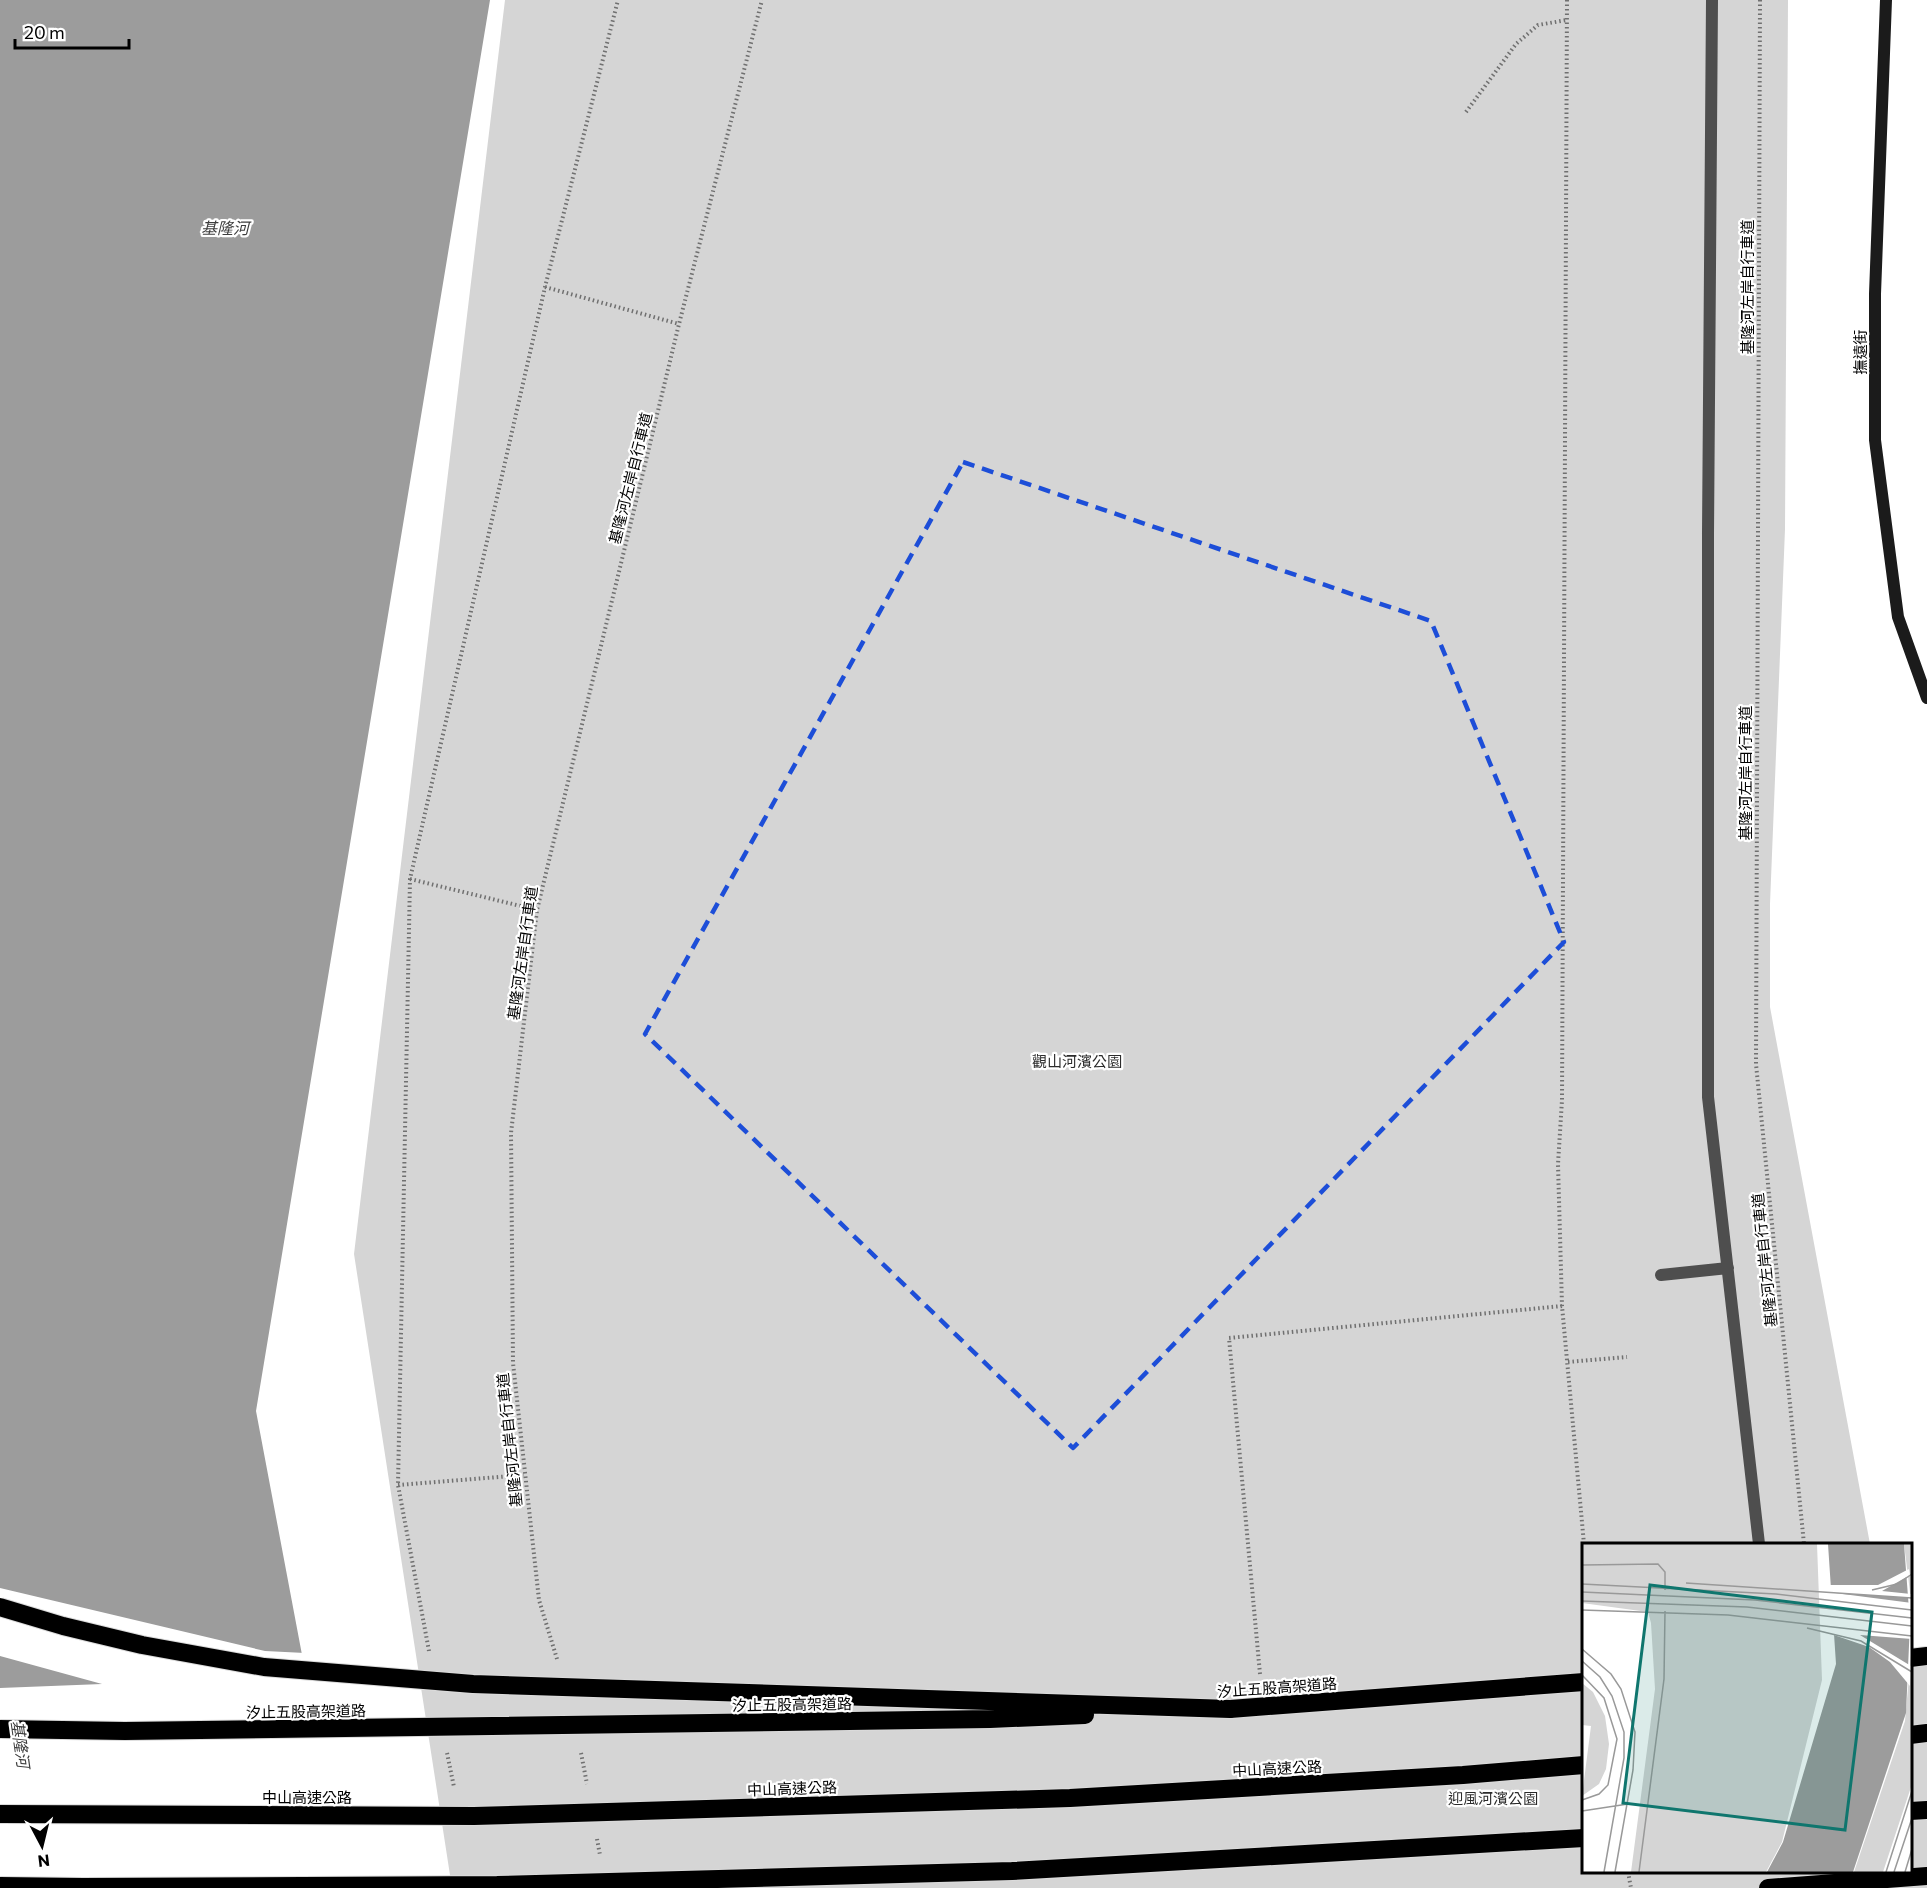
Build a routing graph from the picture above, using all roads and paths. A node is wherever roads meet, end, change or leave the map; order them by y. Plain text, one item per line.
1 (618, 0) edge
2 (762, 0) edge
3 (1567, 0) edge
4 (1712, 0) edge
5 (1760, 0) edge
6 (1886, 0) edge
7 (1567, 20) junction
8 (1466, 112) dead end
9 (545, 287) junction
10 (679, 324) junction
11 (1927, 698) edge
12 (410, 879) junction
13 (537, 910) junction
14 (1728, 1268) junction
15 (1661, 1275) dead end
16 (1562, 1306) junction
17 (1627, 1357) dead end
18 (1568, 1362) junction
19 (524, 1475) junction
20 (398, 1485) junction
21 (1584, 1543) edge
22 (1759, 1543) edge
23 (1804, 1543) edge
24 (0, 1606) edge
25 (1927, 1656) edge
26 (430, 1658) dead end
27 (1912, 1658) edge
28 (559, 1664) dead end
29 (1260, 1674) dead end
30 (1582, 1682) edge
31 (1230, 1709) junction
32 (0, 1729) edge
33 (1927, 1733) edge
34 (1912, 1735) edge
35 (447, 1750) dead end
36 (581, 1752) dead end
37 (1582, 1765) edge
38 (587, 1786) dead end
39 (455, 1796) dead end
40 (1927, 1810) edge
41 (1912, 1811) edge
42 (0, 1814) edge
43 (596, 1832) dead end
44 (1582, 1838) edge
45 (602, 1866) dead end
46 (1628, 1873) edge
47 (1793, 1873) edge
48 (1927, 1876) edge
49 (0, 1886) edge
50 (1631, 1888) edge
51 (1768, 1888) edge
52 (1795, 1888) edge

1 - 9 path
2 - 10 path, 基隆河左岸自行車道
3 - 7 path
4 - 14 lane
5 - 23 path, 基隆河左岸自行車道
6 - 11 main road, 撫遠街
7 - 8 path
7 - 16 path
9 - 10 path
9 - 12 path
10 - 13 path, 基隆河左岸自行車道
12 - 13 path
12 - 20 path
13 - 19 path, 基隆河左岸自行車道
14 - 15 lane
14 - 22 lane
16 - 18 path
16 - 29 path
17 - 18 path
18 - 21 path
19 - 20 path
19 - 28 path, 基隆河左岸自行車道
20 - 26 path
24 - 31 highway, bridge
25 - 27 highway
30 - 31 highway, 汐止五股高架道路
31 - 32 highway, 汐止五股高架道路, bridge
33 - 34 highway
35 - 39 path
36 - 38 path
37 - 42 highway, 中山高速公路, bridge
40 - 41 highway
43 - 45 path
44 - 49 highway, bridge
46 - 50 path
47 - 52 lane
48 - 51 highway, bridge

